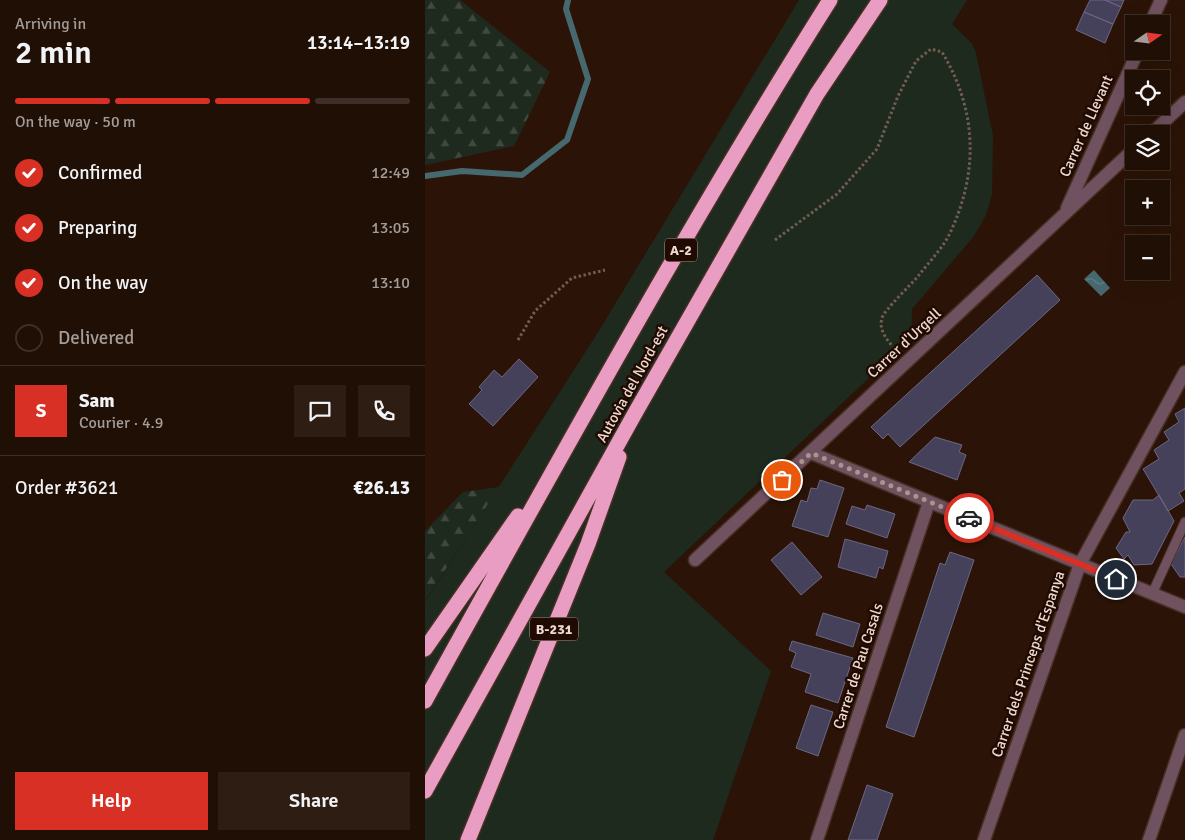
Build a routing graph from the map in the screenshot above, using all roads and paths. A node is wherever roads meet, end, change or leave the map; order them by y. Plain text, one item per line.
1 (830, 0) edge
2 (880, 0) edge
3 (1161, 0) edge
4 (1154, 15) edge
5 (1134, 60) edge
6 (1185, 102) edge
7 (1161, 125) edge
8 (1125, 157) edge
9 (1064, 214) junction
10 (775, 240) dead end
11 (605, 270) dead end
12 (518, 340) dead end
13 (905, 364) junction
14 (1185, 372) edge
15 (634, 415) junction
16 (811, 453) junction
17 (556, 464) junction
18 (929, 502) junction
19 (1185, 522) edge
20 (695, 560) dead end
21 (1080, 564) junction
22 (1152, 594) junction
23 (1185, 607) edge
24 (425, 648) edge
25 (425, 701) edge
26 (1185, 735) edge
27 (425, 791) edge
28 (468, 840) edge
29 (817, 840) edge
30 (984, 840) edge
31 (1149, 840) edge

1 - 17 highway, Autovia del Nord-est / A-2
2 - 15 highway, Autovia del Nord-est / A-2
3 - 4 street
5 - 9 street, Carrer de Llevant
6 - 7 street
8 - 9 street, Carrer d'Urgell
9 - 13 street, Carrer d'Urgell
10 - 13 path
11 - 12 path
13 - 16 street, Carrer d'Urgell
14 - 21 street, Carrer dels Princeps d'Espanya
15 - 27 highway, Autovia del Nord-est / A-2
15 - 28 highway, B-231
16 - 18 street
16 - 20 street, Carrer d'Urgell
17 - 24 highway
17 - 25 highway, Autovia del Nord-est / A-2
18 - 21 street
18 - 29 street, Carrer de Pau Casals
19 - 22 lane
21 - 22 street
21 - 30 street, Carrer dels Princeps d'Espanya
22 - 23 street
26 - 31 street

